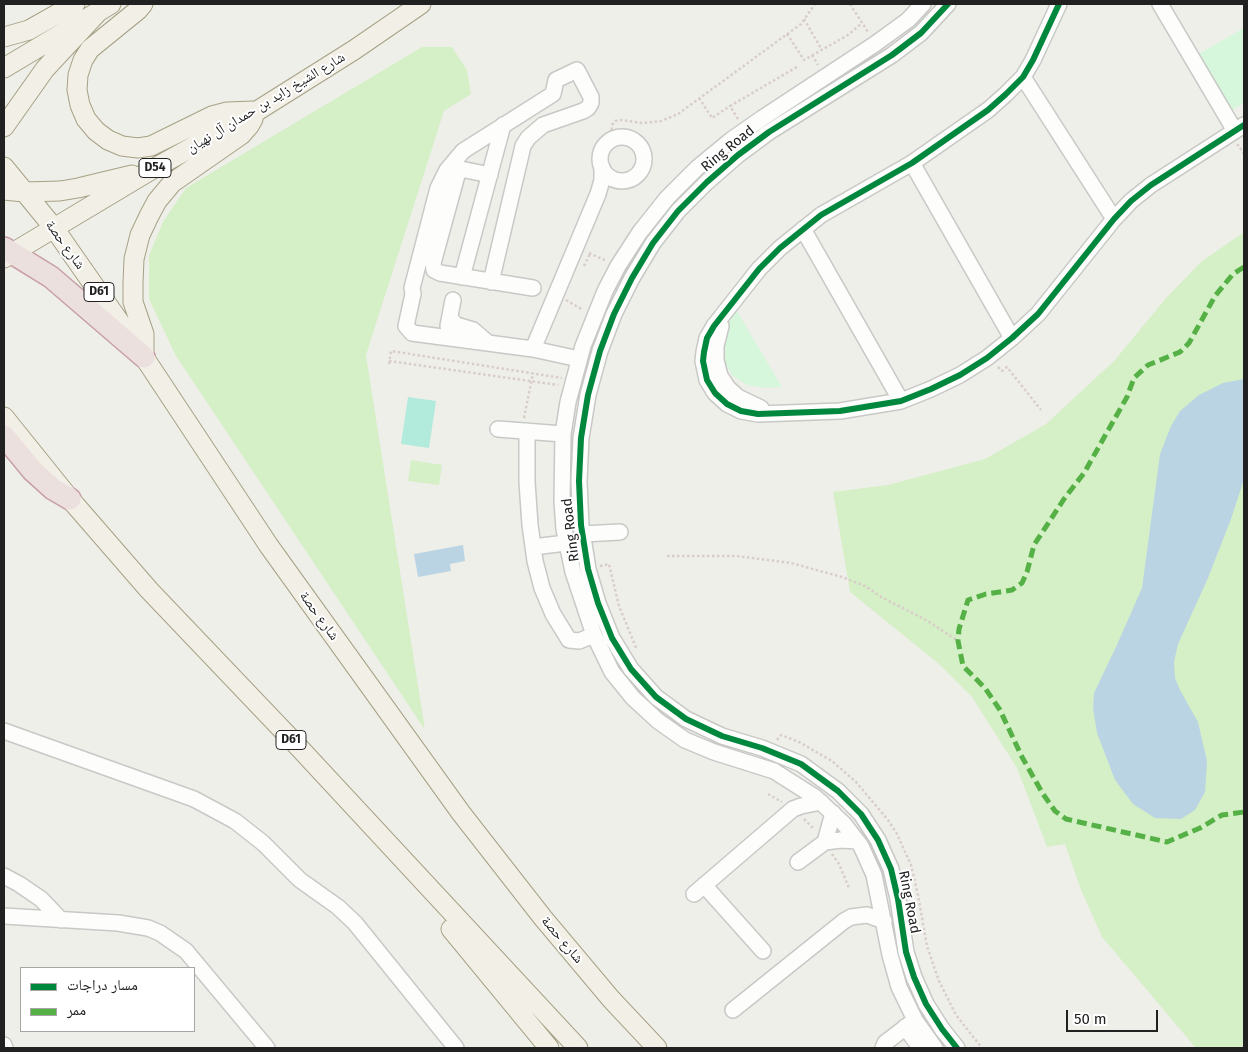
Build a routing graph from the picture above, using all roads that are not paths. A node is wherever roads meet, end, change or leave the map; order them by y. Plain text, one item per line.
1 (75, 4) edge
2 (143, 4) edge
3 (421, 4) edge
4 (903, 4) edge
5 (921, 4) edge
6 (948, 4) edge
7 (1059, 4) edge
8 (1160, 4) edge
9 (105, 8) edge
10 (908, 20) junction
11 (4, 37) edge
12 (4, 68) edge
13 (1022, 77) junction
14 (531, 107) junction
15 (257, 111) junction
16 (503, 125) junction
17 (543, 125) junction
18 (4, 127) edge
19 (1240, 128) edge
20 (912, 164) junction
21 (4, 167) edge
22 (454, 167) junction
23 (602, 167) junction
24 (151, 170) junction
25 (490, 175) junction
26 (622, 180) junction
27 (4, 190) edge
28 (24, 192) junction
29 (598, 194) junction
30 (1114, 219) junction
31 (54, 228) junction
32 (803, 229) junction
33 (7, 253) edge
34 (462, 277) junction
35 (491, 282) junction
36 (533, 288) dead end
37 (453, 300) dead end
38 (450, 318) junction
39 (446, 337) junction
40 (1012, 338) junction
41 (487, 342) junction
42 (533, 349) junction
43 (144, 357) junction
44 (579, 358) junction
45 (902, 401) junction
46 (6, 423) edge
47 (498, 432) dead end
48 (563, 434) junction
49 (527, 435) junction
50 (70, 499) joint
51 (620, 532) dead end
52 (583, 534) junction
53 (566, 542) junction
54 (533, 547) junction
55 (594, 635) junction
56 (4, 731) edge
57 (793, 782) junction
58 (340, 792) junction
59 (821, 802) junction
60 (793, 810) junction
61 (833, 813) junction
62 (857, 841) junction
63 (825, 842) junction
64 (798, 862) dead end
65 (4, 876) edge
66 (4, 916) edge
67 (62, 920) junction
68 (884, 921) junction
69 (763, 951) dead end
70 (734, 1010) dead end
71 (899, 1036) edge
72 (4, 1045) edge
73 (922, 1046) edge
74 (5, 1048) edge
75 (267, 1048) edge
76 (456, 1048) edge
77 (549, 1048) edge
78 (578, 1048) edge
79 (657, 1048) edge
80 (957, 1048) edge

1 - 11 main road
2 - 15 main road
3 - 15 main road, شارع الشيخ زايد بن حمدان آل نهيان / D54
4 - 10 street
5 - 10 street, Ring Road
6 - 52 street, Ring Road
7 - 13 street
8 - 19 street
9 - 12 main road
9 - 18 main road
10 - 44 street, Ring Road
13 - 20 street
13 - 30 street
14 - 16 street
14 - 17 street
14 - 17 street
15 - 24 main road, شارع الشيخ زايد بن حمدان آل نهيان / D54
15 - 43 main road
16 - 22 street
16 - 25 street
17 - 35 street
19 - 30 street
20 - 32 street
20 - 40 street
21 - 28 main road, شارع حصة / D61
22 - 25 street
22 - 34 street
22 - 39 street
23 - 26 street
23 - 26 street
23 - 29 street
24 - 28 main road
24 - 31 main road, شارع الشيخ زايد بن حمدان آل نهيان / D54
25 - 34 street
26 - 29 street
27 - 28 main road
28 - 31 main road, شارع حصة / D61
29 - 42 street
30 - 40 street
31 - 33 main road, شارع الشيخ زايد بن حمدان آل نهيان / D54
31 - 43 main road, شارع حصة / D61
32 - 45 street
32 - 45 street
33 - 43 highway
34 - 35 street
35 - 36 street
37 - 38 street
38 - 39 street
38 - 41 street
39 - 41 street
40 - 45 street
41 - 42 street
42 - 44 street
43 - 79 main road, شارع حصة / D61
44 - 48 street, Ring Road
46 - 50 highway
47 - 49 street
48 - 49 street
48 - 53 street, Ring Road
49 - 54 street
50 - 58 main road, D61
51 - 52 street
52 - 80 street, Ring Road
53 - 54 street
53 - 55 street, Ring Road
54 - 55 street
55 - 57 street, Ring Road
56 - 76 street
57 - 59 street, Ring Road
57 - 60 street
58 - 77 main road
58 - 78 main road, D61
59 - 60 street
59 - 61 street, Ring Road
60 - 69 street
61 - 62 street, Ring Road
61 - 63 street
62 - 63 street
62 - 68 street, Ring Road
63 - 64 street
65 - 67 street
66 - 67 street
67 - 75 street
68 - 70 street
68 - 71 street, Ring Road
71 - 73 street, Ring Road
71 - 73 street
72 - 74 street

